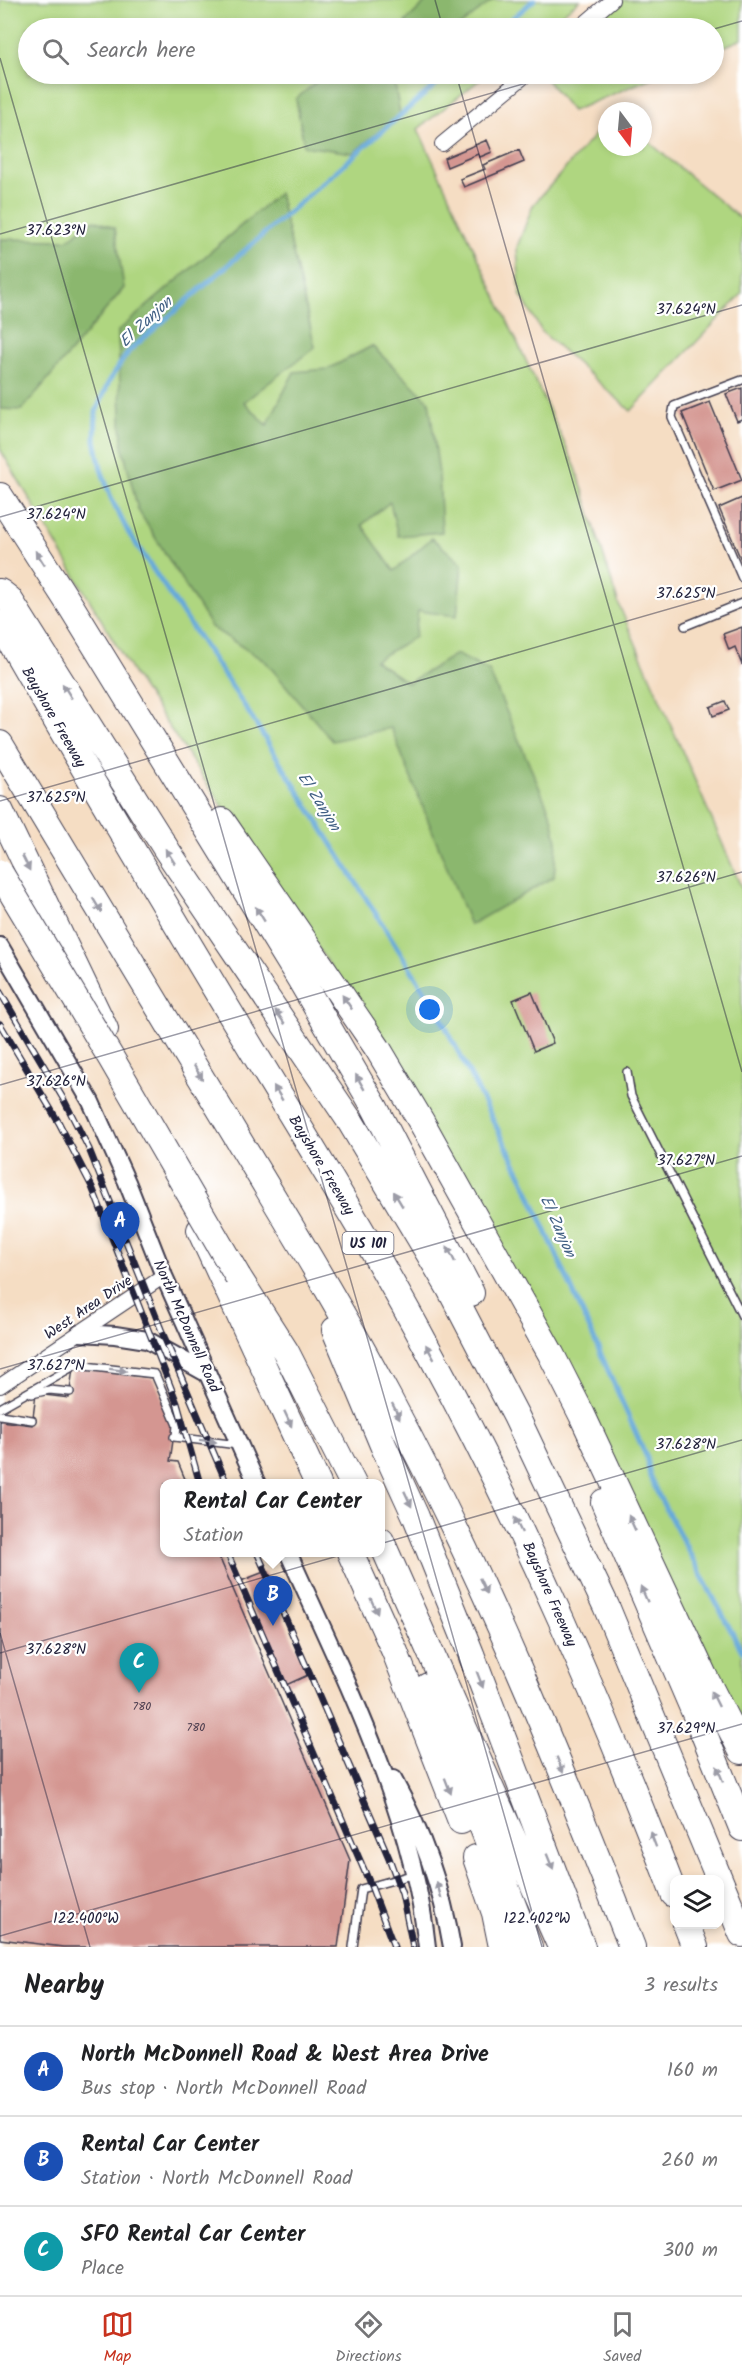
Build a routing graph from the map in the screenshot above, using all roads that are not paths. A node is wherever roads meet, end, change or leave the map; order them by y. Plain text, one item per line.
1 (612, 0) edge
2 (591, 18) edge
3 (515, 84) edge
4 (442, 144) dead end
5 (742, 380) edge
6 (0, 496) edge
7 (742, 578) edge
8 (0, 592) edge
9 (742, 603) edge
10 (72, 608) junction
11 (0, 623) edge
12 (685, 626) dead end
13 (0, 744) edge
14 (0, 810) edge
15 (0, 873) edge
16 (0, 946) edge
17 (627, 1072) dead end
18 (422, 1123) junction
19 (294, 1233) junction
20 (165, 1276) junction
21 (238, 1276) junction
22 (742, 1316) edge
23 (80, 1333) junction
24 (208, 1374) junction
25 (0, 1386) edge
26 (70, 1392) dead end
27 (27, 1395) junction
28 (0, 1408) edge
29 (0, 1415) edge
30 (32, 1420) dead end
31 (240, 1445) junction
32 (255, 1479) edge
33 (316, 1479) edge
34 (339, 1479) edge
35 (350, 1479) edge
36 (385, 1554) edge
37 (290, 1557) edge
38 (352, 1557) edge
39 (377, 1557) edge
40 (394, 1584) junction
41 (367, 1731) junction
42 (742, 1751) edge
43 (698, 1826) junction
44 (742, 1828) edge
45 (415, 1874) junction
46 (670, 1881) edge
47 (688, 1929) edge
48 (742, 1934) edge
49 (353, 1947) edge
50 (427, 1947) edge
51 (452, 1947) edge
52 (502, 1947) edge
53 (529, 1947) edge
54 (561, 1947) edge
55 (582, 1947) edge
56 (632, 1947) edge
57 (695, 1947) edge

1 - 2 street
3 - 4 street
5 - 7 lane
10 -> 6 highway
43 -> 8 highway
9 - 12 lane
18 -> 10 highway
43 -> 10 highway
46 -> 11 highway, Bayshore Freeway / US 101
13 -> 19 highway
14 -> 33 highway
15 - 21 highway, bridge
16 - 20 street, North McDonnell Road
17 - 22 lane
42 -> 18 highway
44 -> 18 highway
19 -> 55 highway
19 -> 56 highway
20 - 23 street, West Area Drive
20 - 24 street, North McDonnell Road
21 - 34 highway
21 - 35 highway
23 - 24 street
23 - 25 street, West Area Drive
24 - 31 street, North McDonnell Road
26 - 27 lane
27 - 28 lane
27 -> 31 lane
29 - 30 lane
31 - 32 street, North McDonnell Road
36 - 40 highway
37 - 41 street
38 -> 52 highway
39 - 40 highway
40 - 53 highway
40 - 54 highway
41 - 45 street
51 -> 41 street
43 - 48 highway
45 - 49 lane
45 - 50 street
47 - 57 highway

